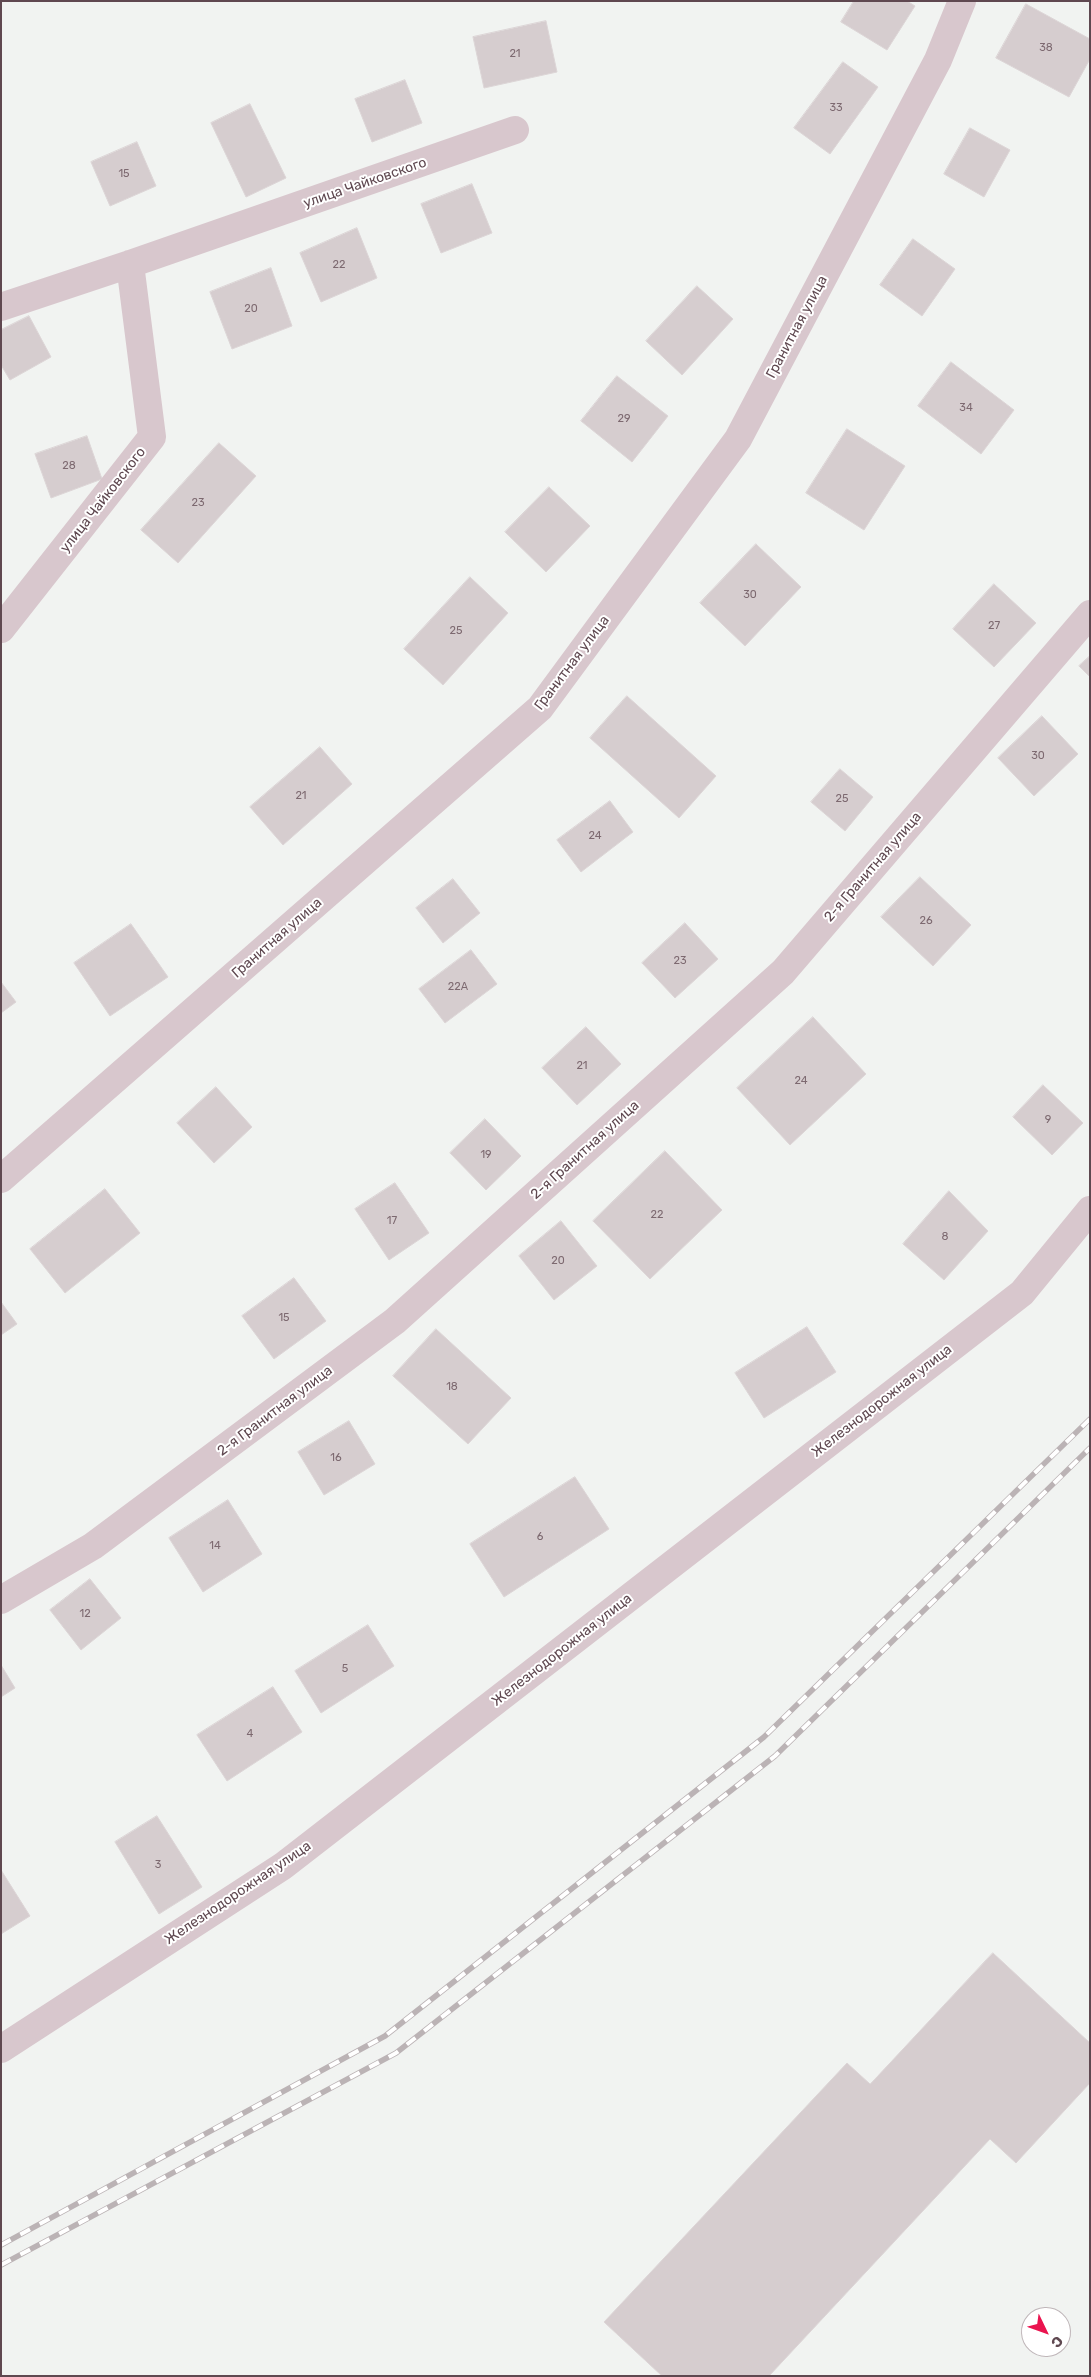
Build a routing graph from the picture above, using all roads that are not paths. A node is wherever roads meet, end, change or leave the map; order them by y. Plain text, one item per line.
1 (962, 1) edge
2 (515, 130) dead end
3 (130, 264) junction
4 (1, 307) edge
5 (1090, 614) edge
6 (1, 629) edge
7 (1, 1179) edge
8 (1090, 1210) edge
9 (1, 1600) edge
10 (1, 2050) edge

1 - 7 street, Гранитная улица
2 - 3 street, улица Чайковского
3 - 4 street, улица Чайковского
3 - 6 street, улица Чайковского
5 - 9 street, 2-я Гранитная улица
8 - 10 street, Железнодорожная улица

